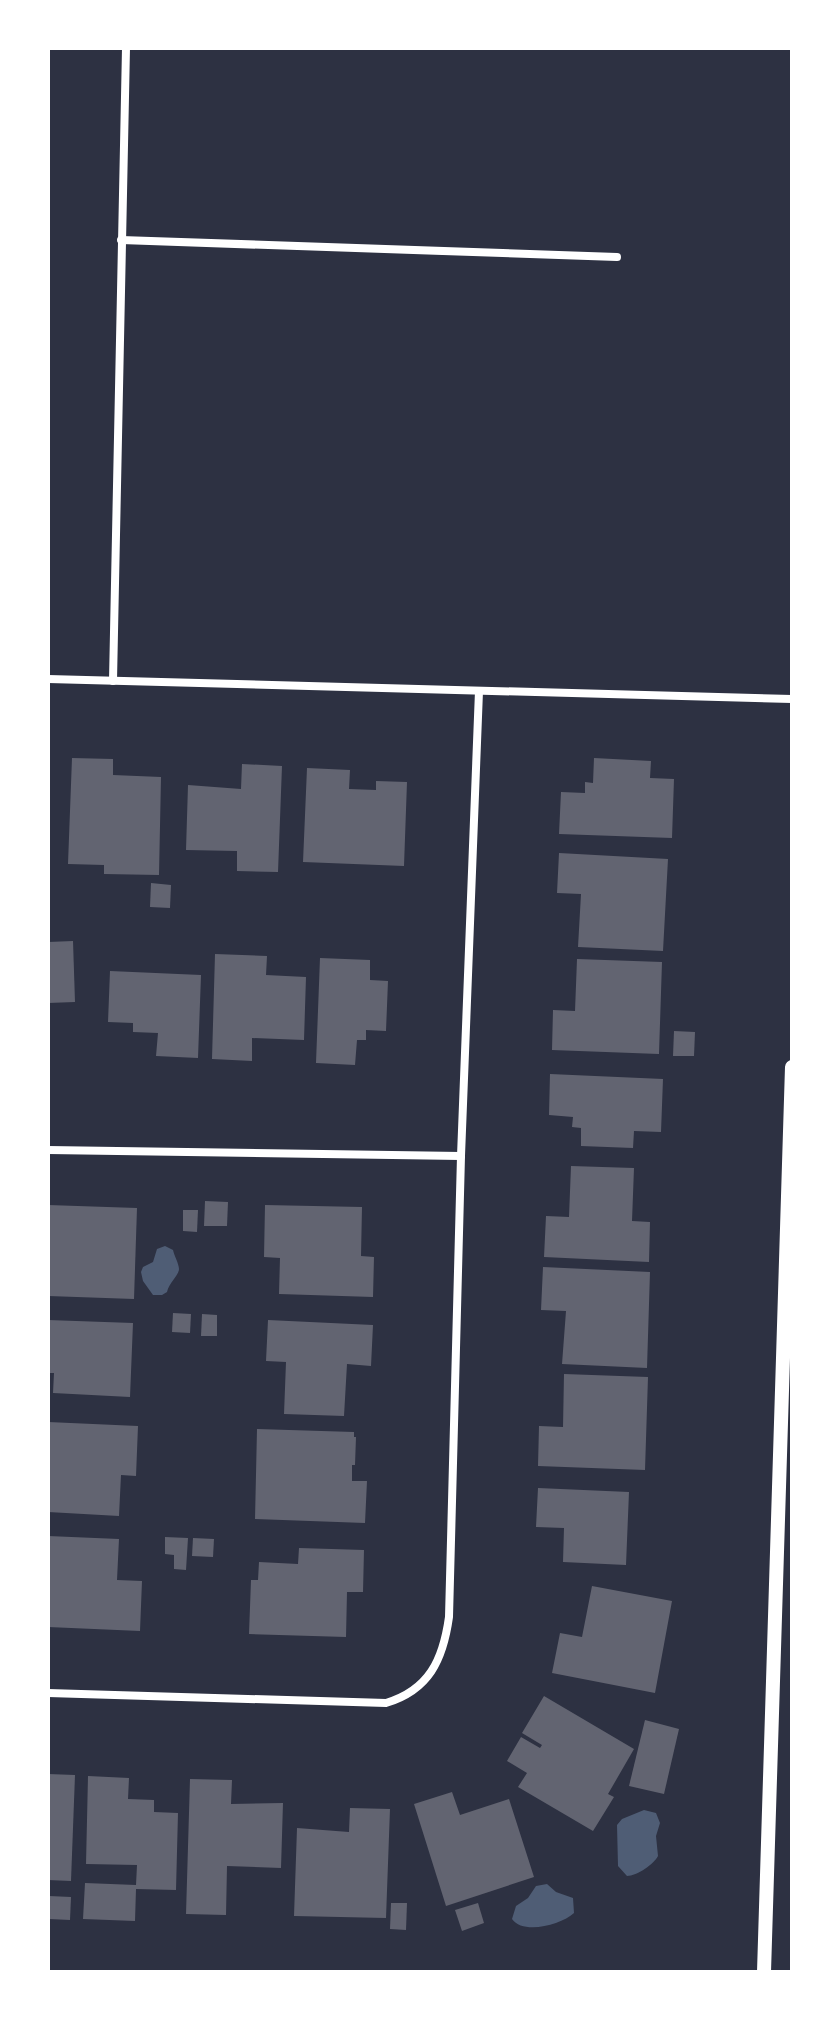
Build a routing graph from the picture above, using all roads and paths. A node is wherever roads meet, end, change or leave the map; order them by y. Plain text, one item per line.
1 (126, 48) edge
2 (121, 240) junction
3 (617, 257) dead end
4 (48, 679) edge
5 (113, 681) junction
6 (479, 691) junction
7 (792, 699) edge
8 (792, 1067) edge
9 (48, 1150) edge
10 (461, 1156) junction
11 (48, 1693) edge
12 (764, 1972) edge

1 - 2 street
2 - 3 street
2 - 5 street
4 - 5 street
5 - 6 street
6 - 7 street
6 - 10 street
8 - 12 street
9 - 10 street
10 - 11 street

